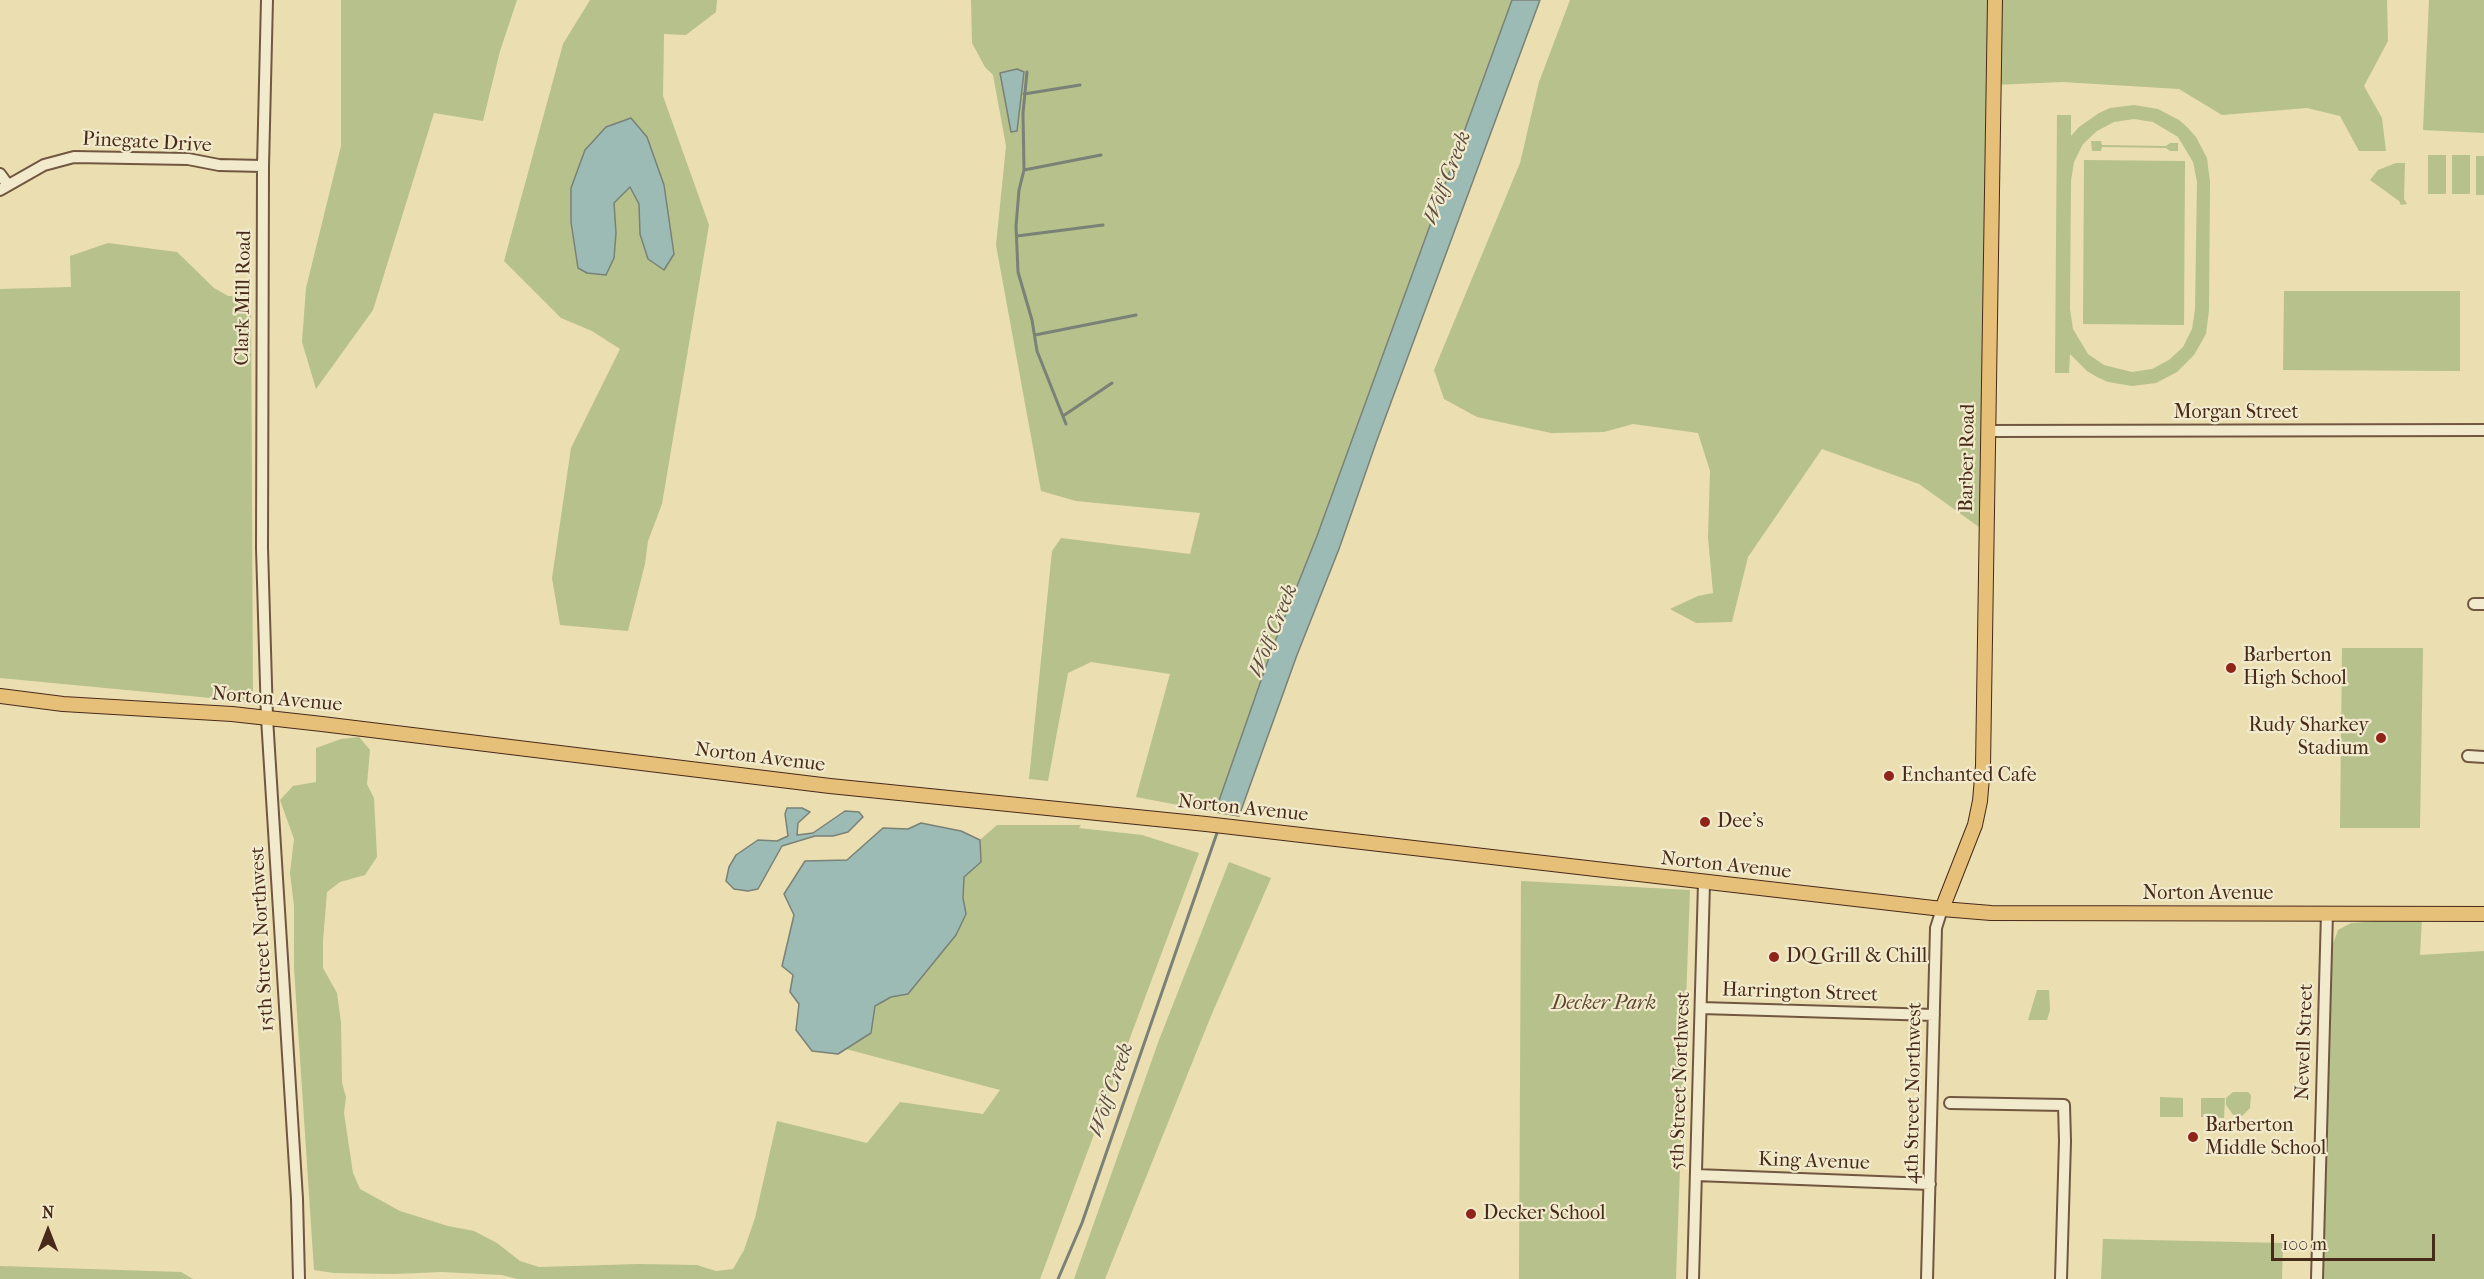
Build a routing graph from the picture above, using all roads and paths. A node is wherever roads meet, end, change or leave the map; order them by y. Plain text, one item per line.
1 (267, 0) edge
2 (1995, 0) edge
3 (263, 166) junction
4 (0, 174) edge
5 (4, 187) edge
6 (2484, 430) edge
7 (1989, 431) junction
8 (263, 597) joint
9 (0, 696) edge
10 (267, 718) junction
11 (2468, 756) dead end
12 (2484, 757) edge
13 (1704, 883) junction
14 (1942, 909) junction
15 (2327, 913) junction
16 (2484, 914) edge
17 (1701, 1008) junction
18 (1934, 1015) junction
19 (1950, 1103) dead end
20 (1696, 1175) junction
21 (1930, 1184) junction
22 (299, 1279) edge
23 (1693, 1279) edge
24 (1927, 1279) edge
25 (2061, 1279) edge
26 (2317, 1279) edge

1 - 3 street, Clark Mill Road
2 - 7 main road, Barber Road
3 - 5 street, Pinegate Drive
3 - 8 street, Clark Mill Road
4 - 5 street
6 - 7 street, Morgan Street
7 - 14 main road, Barber Road
8 - 10 street, 15th Street Northwest
9 - 10 main road, Norton Avenue
10 - 13 main road, Norton Avenue
10 - 22 street, 15th Street Northwest
11 - 12 street
13 - 14 main road, Norton Avenue
13 - 17 street, 5th Street Northwest
14 - 15 main road, Norton Avenue
14 - 18 street, 4th Street Northwest
15 - 16 main road, Norton Avenue
15 - 26 street, Newell Street
17 - 18 street, Harrington Street
17 - 20 street, 5th Street Northwest
18 - 21 street, 4th Street Northwest
19 - 25 street
20 - 21 street, King Avenue
20 - 23 street, 5th Street Northwest
21 - 24 street, 4th Street Northwest

